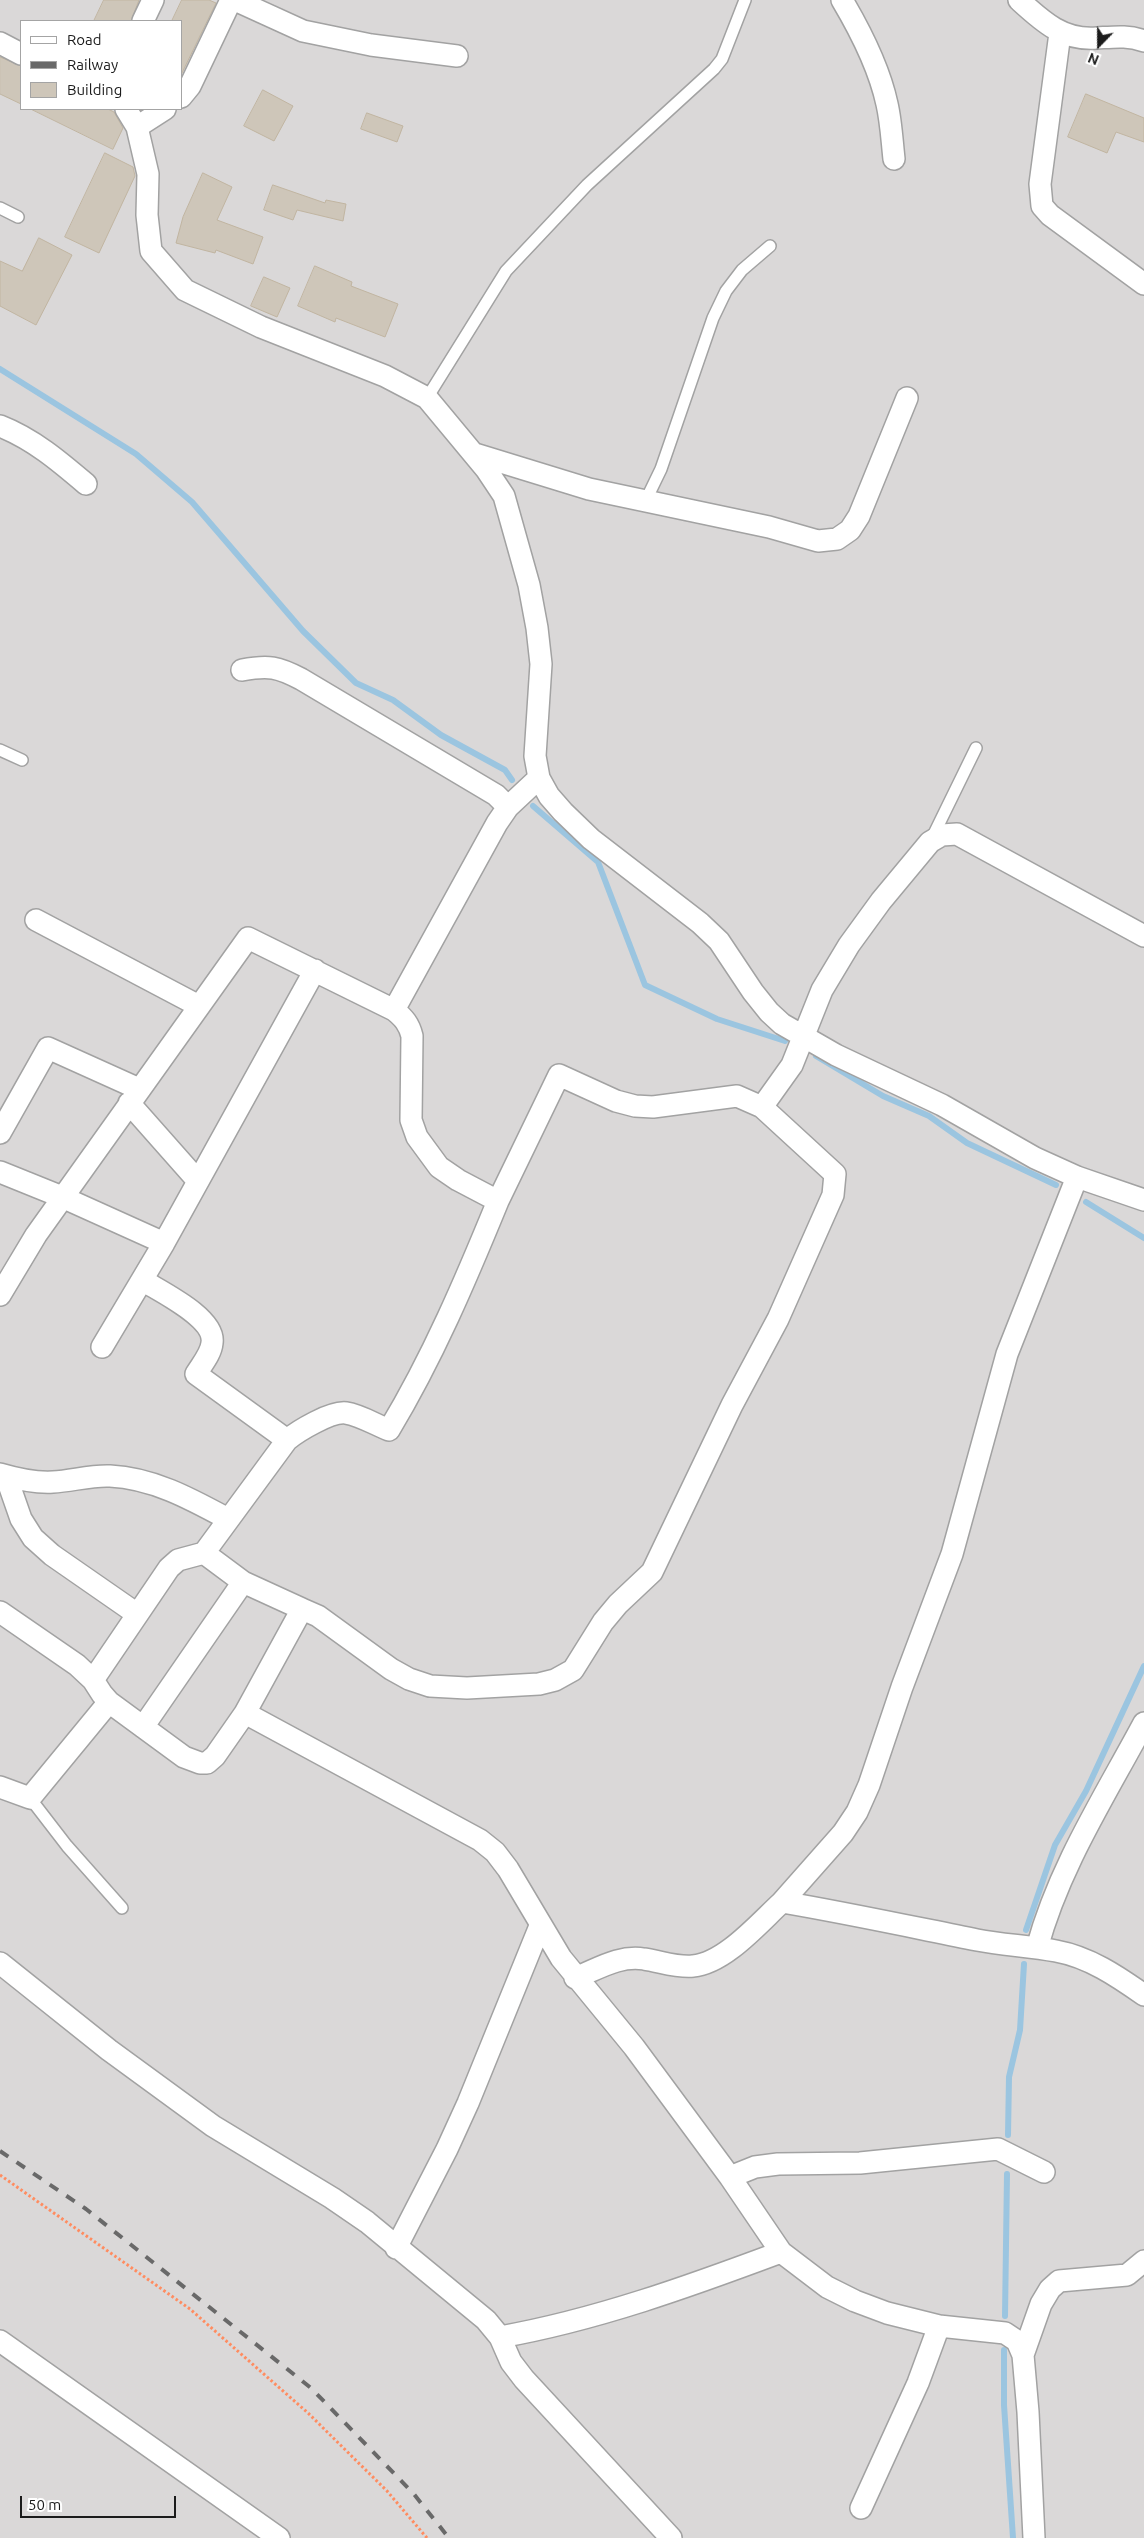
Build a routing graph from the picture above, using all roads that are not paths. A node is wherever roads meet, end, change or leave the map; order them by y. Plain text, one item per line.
1 (153, 0) edge
2 (231, 0) edge
3 (235, 0) edge
4 (746, 0) edge
5 (842, 0) edge
6 (1019, 0) edge
7 (143, 20) edge
8 (1060, 33) junction
9 (1144, 40) edge
10 (0, 43) edge
11 (20, 53) edge
12 (457, 56) dead end
13 (182, 96) edge
14 (127, 110) edge
15 (163, 110) edge
16 (137, 127) junction
17 (894, 159) dead end
18 (0, 208) edge
19 (18, 217) dead end
20 (770, 246) dead end
21 (1144, 284) edge
22 (427, 398) junction
23 (907, 398) dead end
24 (0, 426) edge
25 (475, 454) junction
26 (86, 484) dead end
27 (646, 500) junction
28 (242, 670) dead end
29 (976, 748) dead end
30 (0, 750) edge
31 (22, 760) dead end
32 (539, 778) junction
33 (508, 807) junction
34 (930, 842) junction
35 (36, 920) dead end
36 (1144, 936) edge
37 (315, 970) junction
38 (199, 1006) junction
39 (394, 1010) junction
40 (804, 1036) junction
41 (134, 1096) junction
42 (762, 1107) junction
43 (0, 1133) edge
44 (0, 1172) edge
45 (1077, 1178) junction
46 (198, 1181) junction
47 (62, 1197) junction
48 (1144, 1200) edge
49 (498, 1201) junction
50 (164, 1244) junction
51 (142, 1280) junction
52 (0, 1296) edge
53 (102, 1346) dead end
54 (286, 1440) junction
55 (3, 1475) edge
56 (228, 1519) junction
57 (204, 1554) junction
58 (243, 1582) junction
59 (302, 1609) junction
60 (0, 1612) edge
61 (137, 1614) junction
62 (93, 1680) junction
63 (109, 1702) junction
64 (245, 1712) junction
65 (1144, 1723) edge
66 (143, 1727) junction
67 (0, 1787) edge
68 (30, 1798) junction
69 (782, 1902) junction
70 (122, 1908) dead end
71 (540, 1926) junction
72 (1037, 1948) junction
73 (0, 1963) edge
74 (575, 1978) junction
75 (1144, 1995) edge
76 (1044, 2172) dead end
77 (730, 2178) junction
78 (396, 2248) junction
79 (781, 2252) junction
80 (1144, 2261) edge
81 (939, 2326) junction
82 (500, 2337) junction
83 (0, 2341) edge
84 (1022, 2355) junction
85 (861, 2508) dead end
86 (279, 2538) edge
87 (672, 2538) edge
88 (1034, 2538) edge

1 - 7 street
2 - 13 street
3 - 12 street
4 - 22 lane
5 - 17 street
6 - 8 street
8 - 9 street
8 - 21 street
10 - 11 street
14 - 16 street
15 - 16 street
16 - 22 street
18 - 19 lane
20 - 27 lane
22 - 25 street
23 - 27 street
24 - 26 street
25 - 27 street
25 - 32 street
28 - 33 street
29 - 34 lane
30 - 31 lane
32 - 33 street
32 - 40 street
33 - 39 street
34 - 36 street
34 - 40 street
35 - 38 street
37 - 38 street
37 - 39 street
37 - 46 street
38 - 41 street
39 - 49 street
40 - 42 street
40 - 45 street
41 - 43 street
41 - 46 street
41 - 47 street
42 - 49 street
42 - 59 street
44 - 47 street
45 - 48 street
45 - 69 street
46 - 50 street
47 - 50 street
47 - 52 street
49 - 54 street
50 - 51 street
51 - 53 street
51 - 54 street
54 - 56 street
55 - 56 street
55 - 61 street
56 - 57 street
57 - 58 street
57 - 61 street
58 - 59 street
58 - 66 street
59 - 64 street
60 - 62 street
61 - 62 street
62 - 63 street
63 - 66 street
63 - 68 street
64 - 66 street
64 - 71 street
65 - 72 street
67 - 68 street
68 - 70 lane
69 - 72 street
69 - 74 street
71 - 74 street
71 - 78 street
72 - 75 street
73 - 78 street
74 - 77 street
76 - 77 street
77 - 79 street
78 - 82 street
79 - 81 street
79 - 82 street
80 - 84 street
81 - 84 street
81 - 85 street
82 - 87 street
83 - 86 street
84 - 88 street

